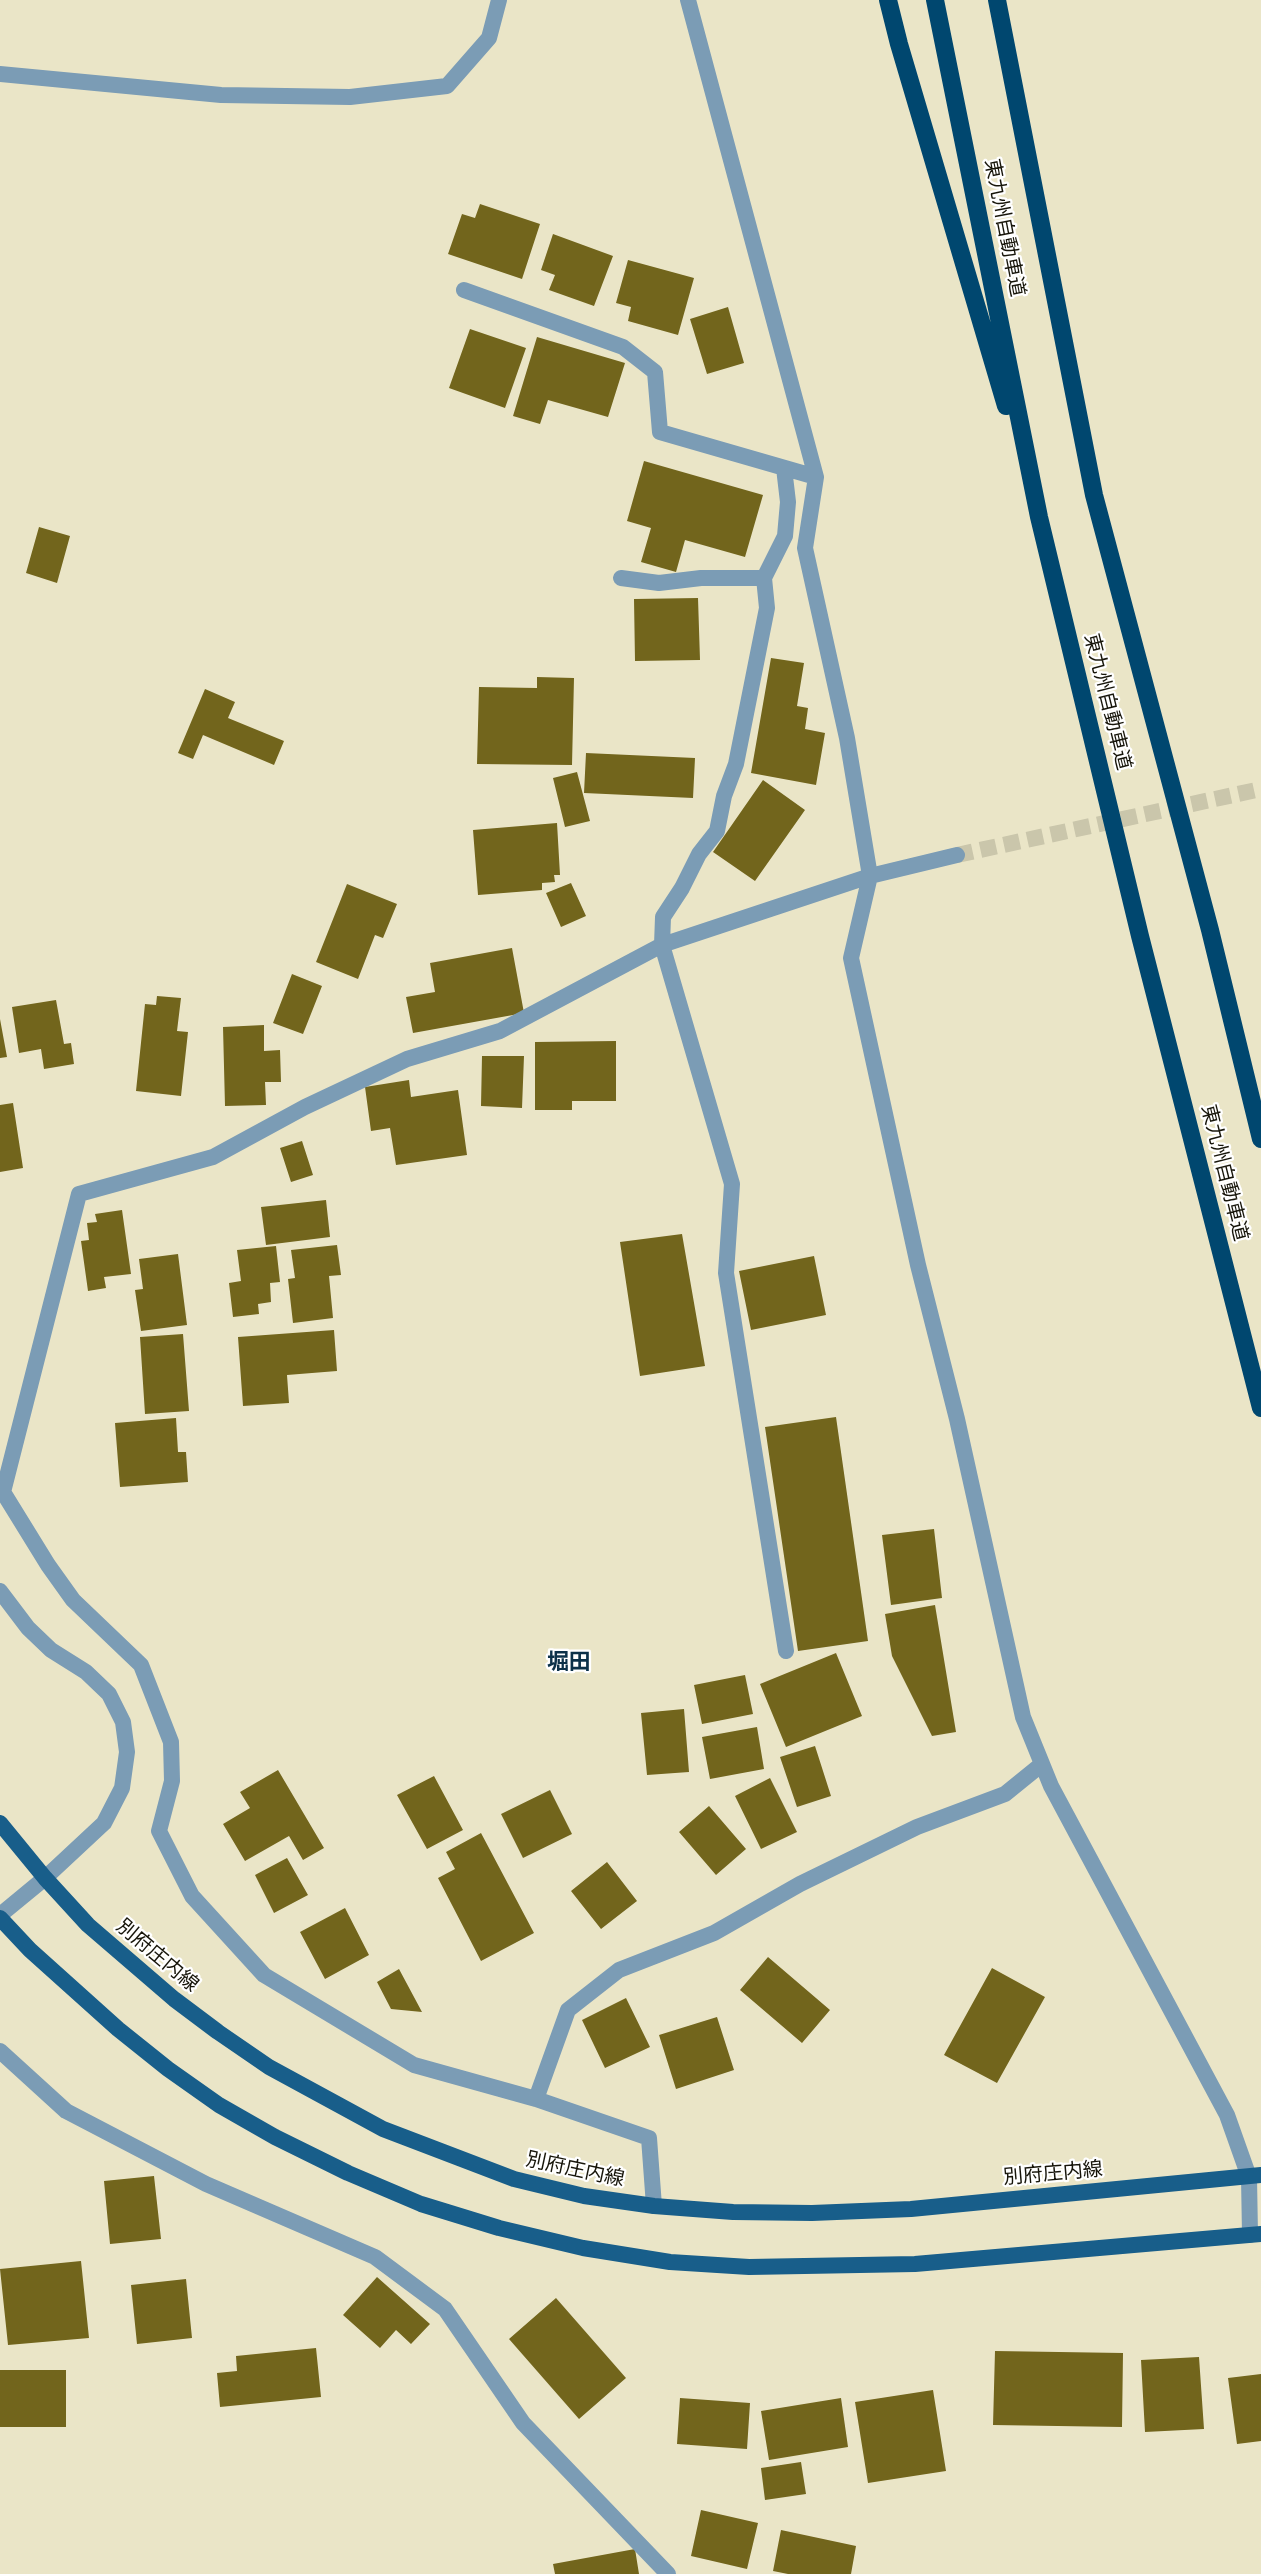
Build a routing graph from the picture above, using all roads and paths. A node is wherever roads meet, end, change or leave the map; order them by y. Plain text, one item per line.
1 (499, 0) edge
2 (688, 0) edge
3 (888, 0) edge
4 (935, 0) edge
5 (997, 0) edge
6 (0, 74) edge
7 (464, 290) dead end
8 (784, 468) junction
9 (816, 477) junction
10 (1039, 517) junction
11 (621, 578) dead end
12 (764, 578) junction
13 (957, 855) tunnel mouth
14 (870, 876) junction
15 (662, 945) junction
16 (1261, 1139) edge
17 (1261, 1408) edge
18 (0, 1591) edge
19 (786, 1651) dead end
20 (1042, 1764) junction
21 (0, 1823) edge
22 (45, 1878) junction
23 (0, 1916) edge
24 (0, 2051) edge
25 (536, 2099) junction
26 (1255, 2176) edge
27 (654, 2206) junction
28 (1256, 2235) edge
29 (668, 2574) edge

1 - 6 street
2 - 9 street
3 - 10 highway
4 - 10 highway, 東九州自動車道
5 - 16 highway, 東九州自動車道
7 - 8 street
8 - 9 street
8 - 12 street
9 - 14 street
10 - 17 highway, 東九州自動車道
11 - 12 street
12 - 15 street
13 - 14 street
14 - 15 street
14 - 20 street
15 - 19 street
15 - 25 street
18 - 22 street
20 - 25 street
20 - 26 street
21 - 22 main road, 別府庄内線
22 - 23 street
22 - 27 main road, 別府庄内線
23 - 28 main road
24 - 29 street
25 - 27 street
26 - 27 main road, 別府庄内線
26 - 28 street

